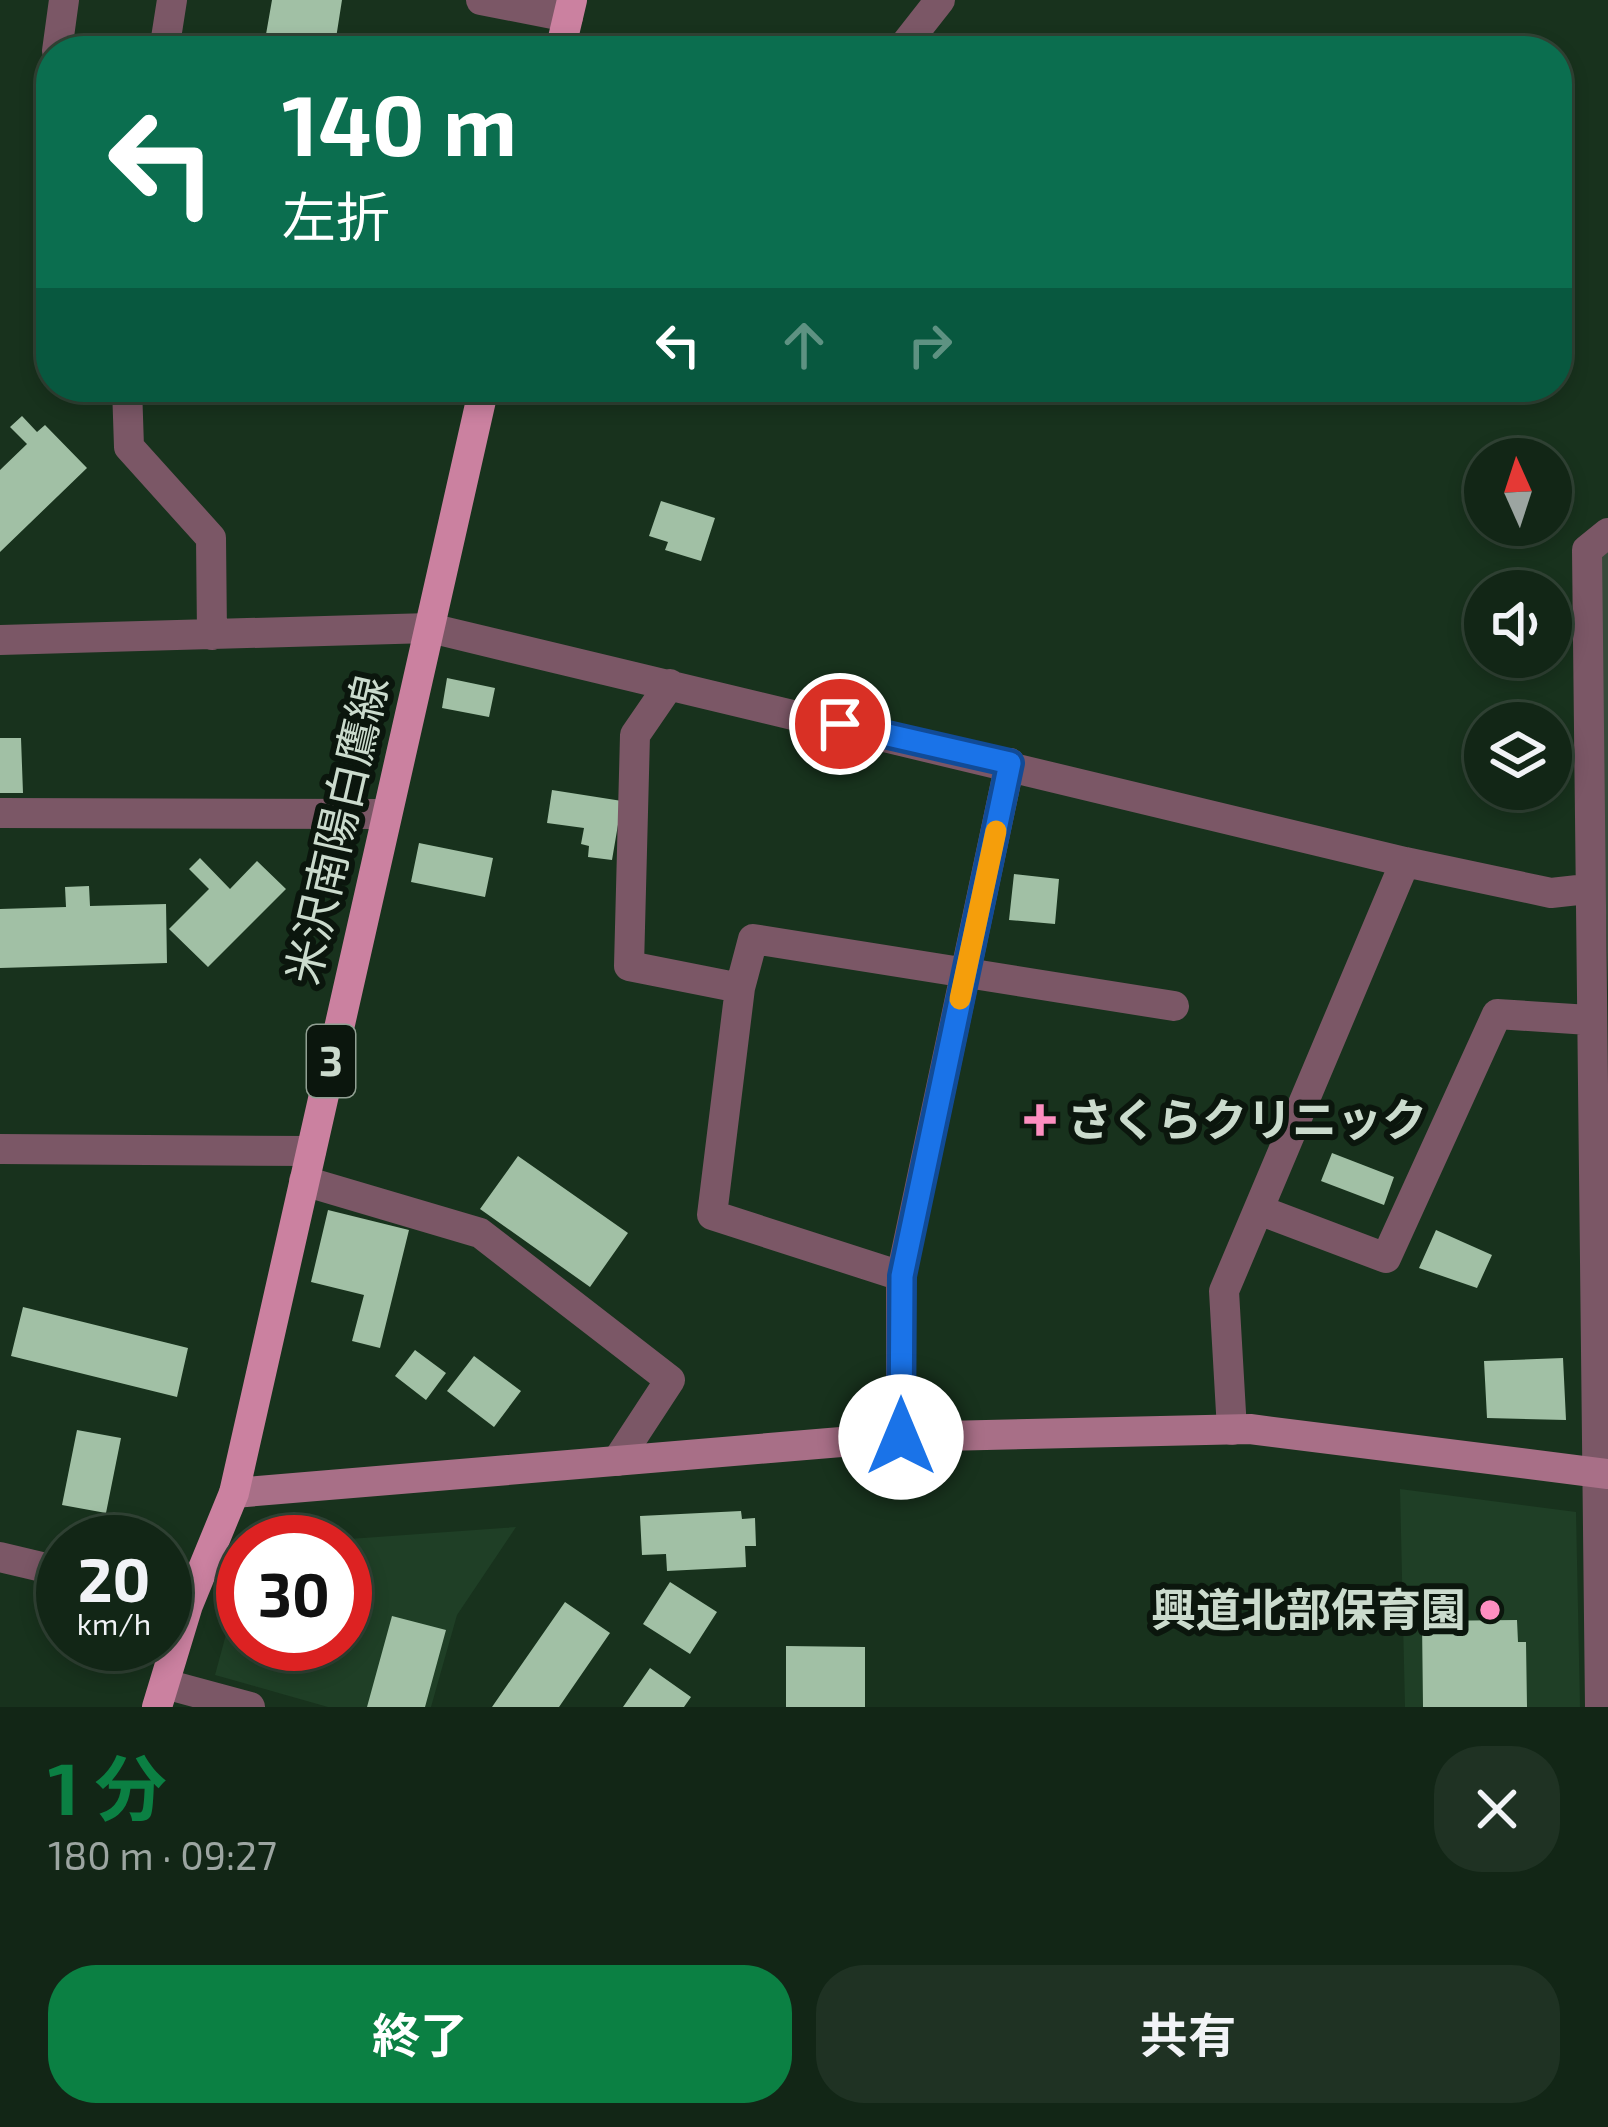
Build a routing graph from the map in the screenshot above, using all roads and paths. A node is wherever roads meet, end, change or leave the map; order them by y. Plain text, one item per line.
1 (64, 0) edge
2 (172, 0) edge
3 (481, 0) edge
4 (940, 0) edge
5 (570, 33) edge
6 (59, 36) edge
7 (166, 36) edge
8 (912, 36) edge
9 (128, 402) edge
10 (481, 402) edge
11 (1608, 533) edge
12 (430, 628) junction
13 (212, 635) junction
14 (0, 640) edge
15 (670, 684) junction
16 (1010, 763) junction
17 (0, 813) edge
18 (387, 814) junction
19 (1406, 862) junction
20 (1587, 890) junction
21 (966, 969) junction
22 (740, 988) junction
23 (1174, 1006) dead end
24 (1589, 1020) junction
25 (0, 1149) edge
26 (308, 1166) junction
27 (1258, 1210) junction
28 (902, 1276) junction
29 (1232, 1430) junction
30 (901, 1437) junction
31 (617, 1461) junction
32 (1602, 1473) edge
33 (233, 1493) junction
34 (0, 1557) edge
35 (36, 1566) edge
36 (192, 1571) edge
37 (161, 1695) edge
38 (250, 1707) edge
39 (1600, 1707) edge

1 - 6 street
2 - 7 street
3 - 5 street
4 - 8 street
9 - 13 street
10 - 12 main road, 米沢南陽白鷹線 / 3
11 - 20 street
12 - 13 street
12 - 15 street
12 - 18 main road, 米沢南陽白鷹線 / 3
13 - 14 street
15 - 16 street
15 - 22 street
16 - 19 street
16 - 21 street
17 - 18 street
18 - 26 main road, 米沢南陽白鷹線 / 3
19 - 20 street
19 - 27 street
20 - 24 street
21 - 22 street
21 - 23 street
21 - 28 street
22 - 28 street
24 - 27 street
24 - 32 street
25 - 26 street
26 - 31 street
26 - 33 main road, 米沢南陽白鷹線 / 3
27 - 29 street
28 - 30 street
29 - 30 street
29 - 32 street
30 - 31 street
31 - 33 street
32 - 39 street
33 - 36 main road, 米沢南陽白鷹線 / 3
34 - 35 street
37 - 38 street

